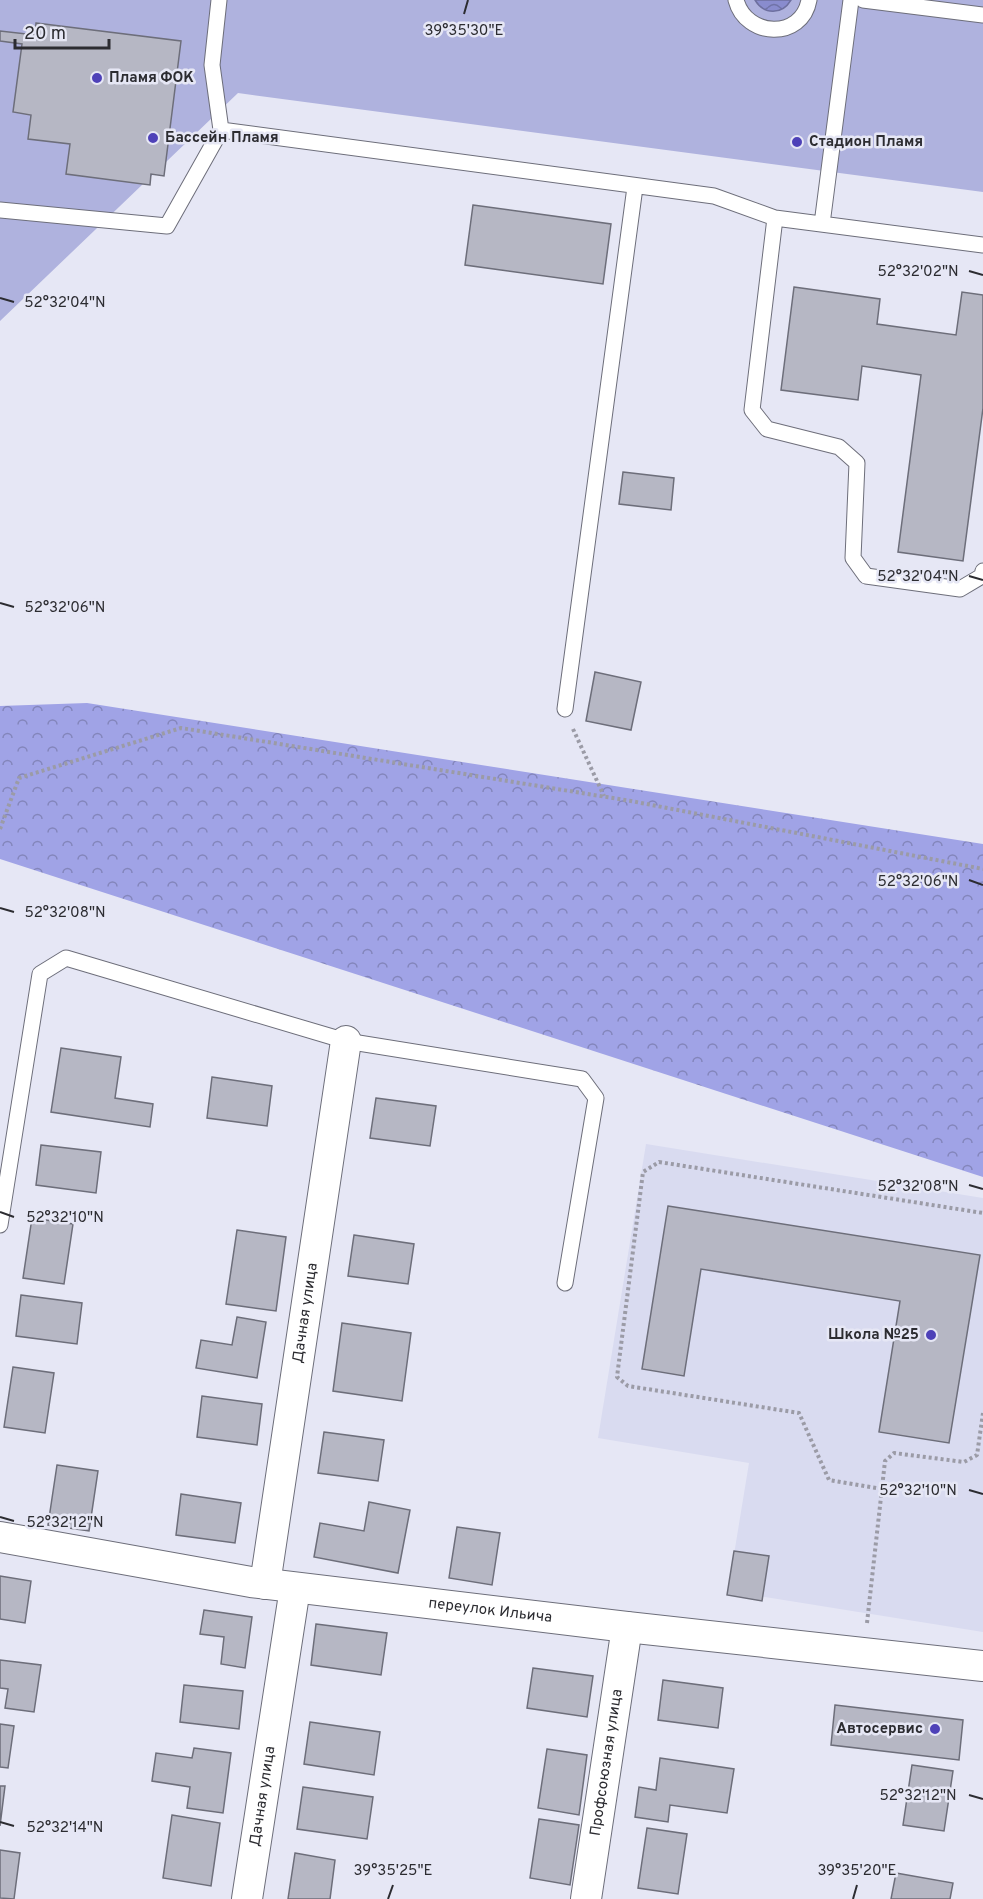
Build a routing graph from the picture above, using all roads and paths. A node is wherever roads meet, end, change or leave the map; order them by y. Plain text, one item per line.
1 (219, 0) edge
2 (736, 0) edge
3 (809, 0) edge
4 (851, 0) edge
5 (863, 0) edge
6 (983, 15) edge
7 (221, 130) junction
8 (634, 187) junction
9 (0, 210) edge
10 (775, 218) junction
11 (822, 224) junction
12 (983, 245) edge
13 (983, 571) edge
14 (565, 709) joint
15 (604, 797) junction
16 (0, 830) edge
17 (983, 869) edge
18 (346, 1041) junction
19 (983, 1213) edge
20 (0, 1225) edge
21 (565, 1283) dead end
22 (983, 1413) edge
23 (982, 1424) edge
24 (882, 1489) junction
25 (0, 1538) edge
26 (265, 1584) junction
27 (295, 1588) junction
28 (627, 1628) junction
29 (864, 1653) junction
30 (983, 1665) edge
31 (247, 1899) edge
32 (586, 1899) edge

1 - 7 lane
2 - 3 lane
4 - 11 lane
5 - 6 lane
7 - 8 lane
7 - 9 lane
8 - 10 lane
8 - 14 lane
10 - 11 lane
10 - 13 lane
11 - 12 lane
14 - 15 path
15 - 16 path
15 - 17 path
18 - 20 lane
18 - 21 lane
18 - 26 street, Дачная улица
19 - 24 path
22 - 23 path
23 - 24 path
24 - 29 path
25 - 26 street, переулок Ильича
26 - 27 street, переулок Ильича
27 - 28 street, переулок Ильича
27 - 31 street, Дачная улица
28 - 29 street, переулок Ильича
28 - 32 street, Профсоюзная улица
29 - 30 street, переулок Ильича

